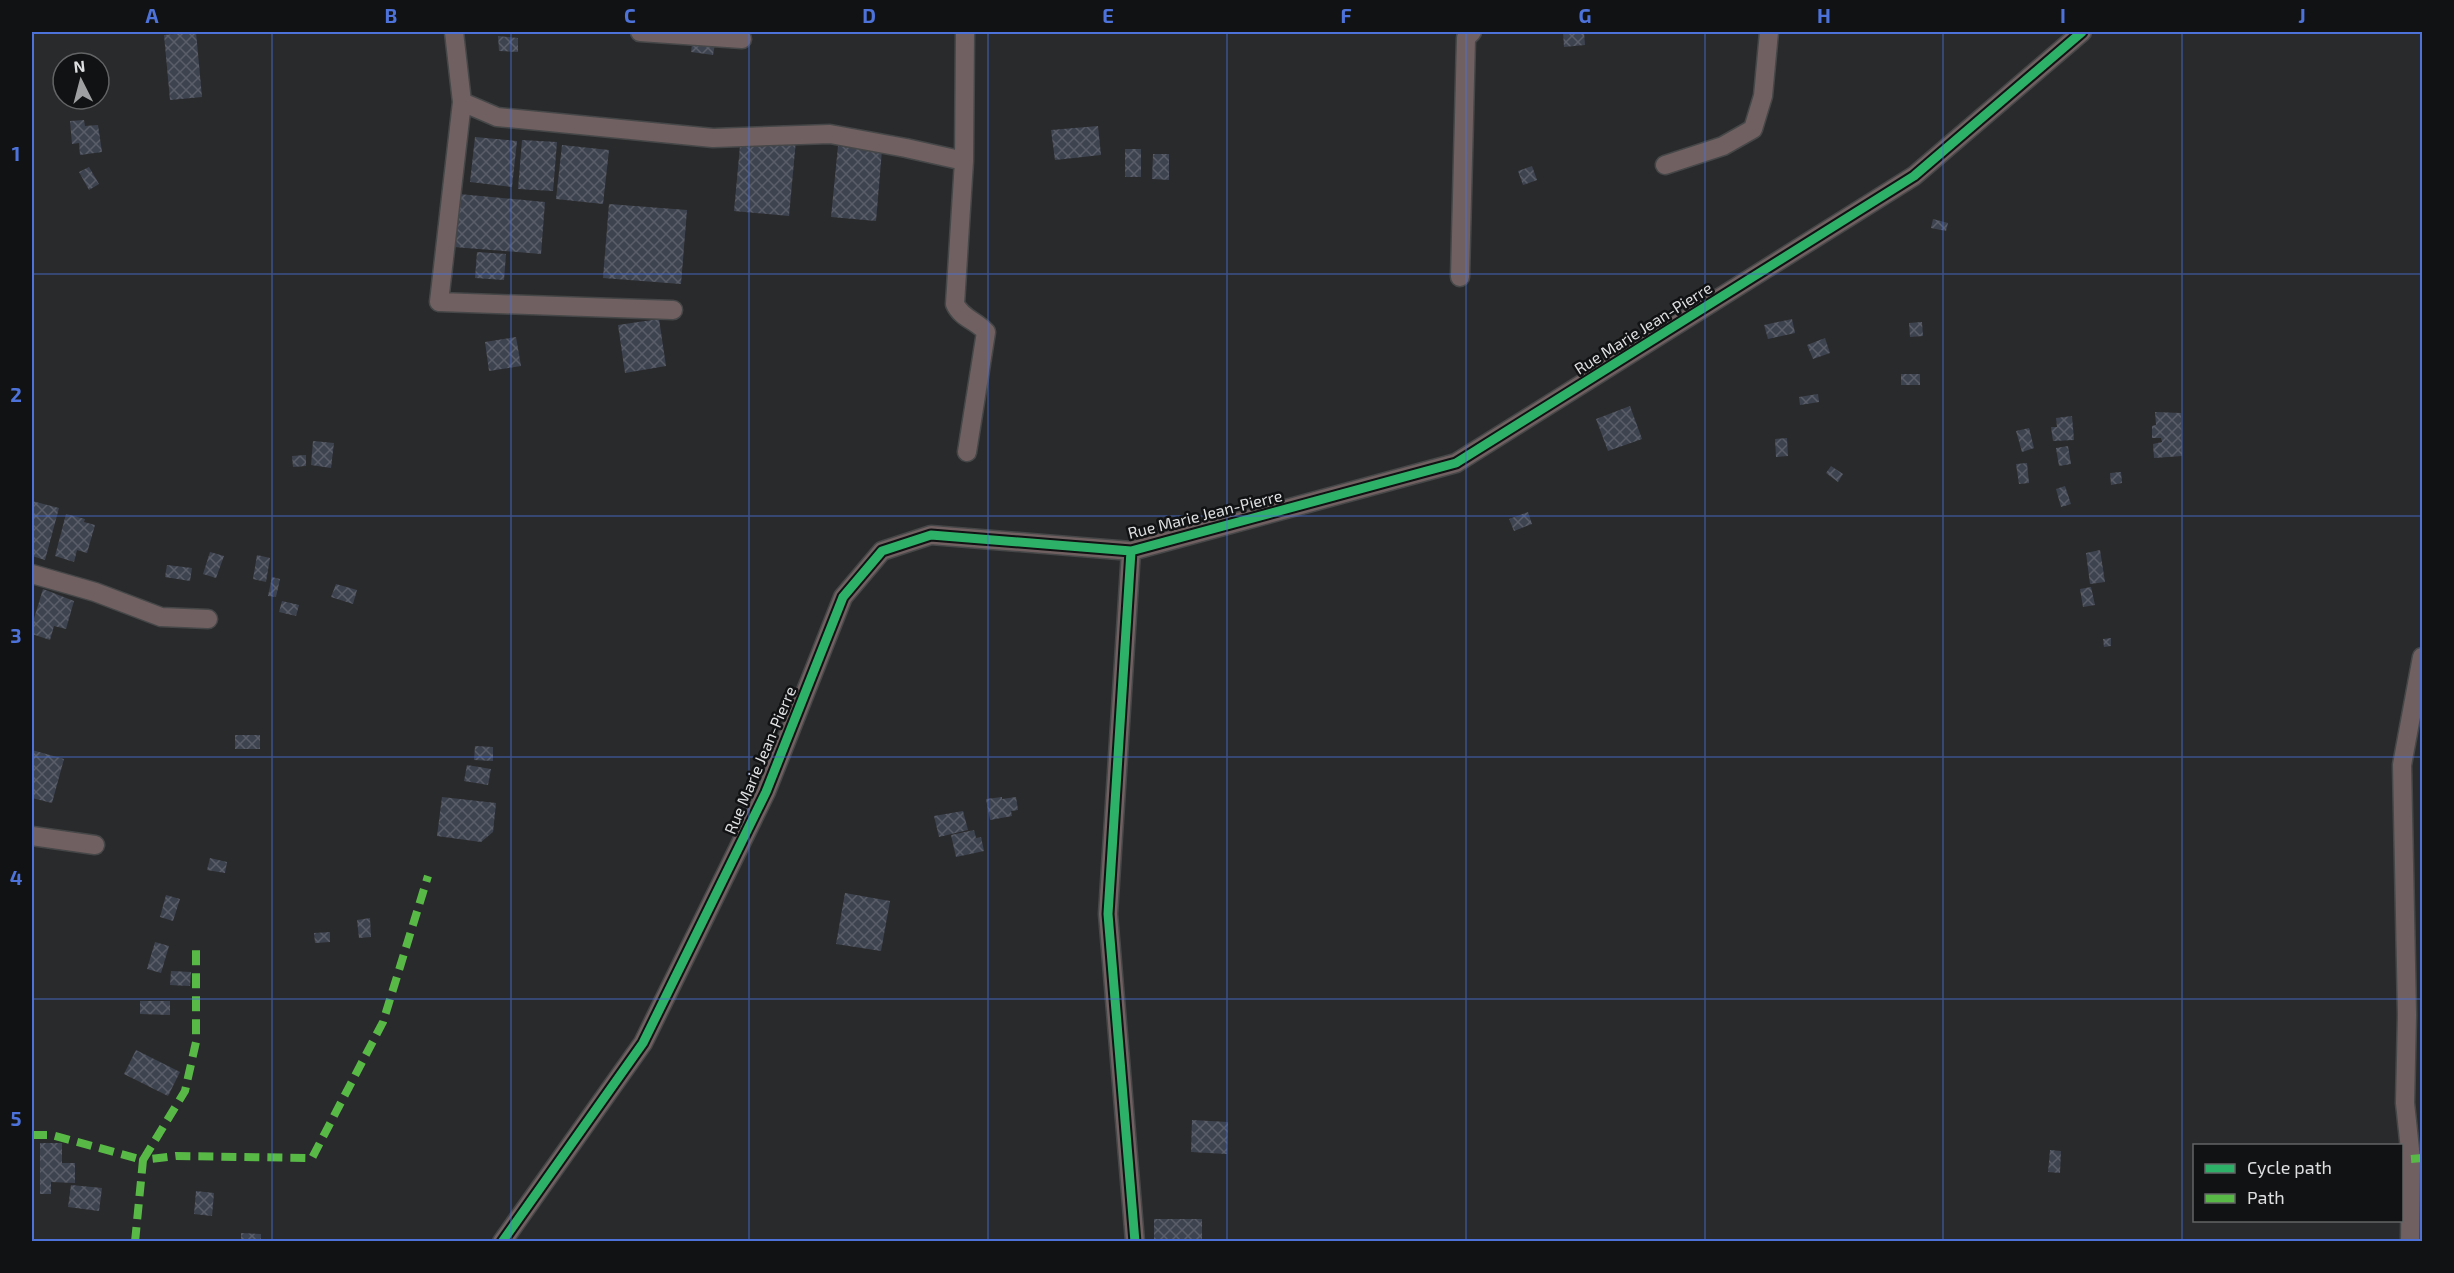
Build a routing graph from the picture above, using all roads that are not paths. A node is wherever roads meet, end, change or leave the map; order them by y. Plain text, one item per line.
1 (454, 32) edge
2 (640, 32) edge
3 (965, 32) edge
4 (1472, 32) edge
5 (1769, 32) edge
6 (2082, 32) edge
7 (742, 39) dead end
8 (462, 102) junction
9 (964, 161) junction
10 (1665, 165) dead end
11 (1460, 277) dead end
12 (673, 310) dead end
13 (967, 452) dead end
14 (1131, 551) junction
15 (32, 574) edge
16 (208, 619) dead end
17 (2422, 657) edge
18 (32, 836) edge
19 (95, 845) dead end
20 (502, 1242) edge
21 (1135, 1242) edge
22 (2410, 1242) edge

1 - 8 street
2 - 7 street
3 - 9 street
4 - 11 street
5 - 10 street
6 - 14 street, Rue Marie Jean-Pierre
8 - 9 street
8 - 12 street
9 - 13 street
14 - 20 street, Rue Marie Jean-Pierre
14 - 21 street
15 - 16 street
17 - 22 street
18 - 19 street

